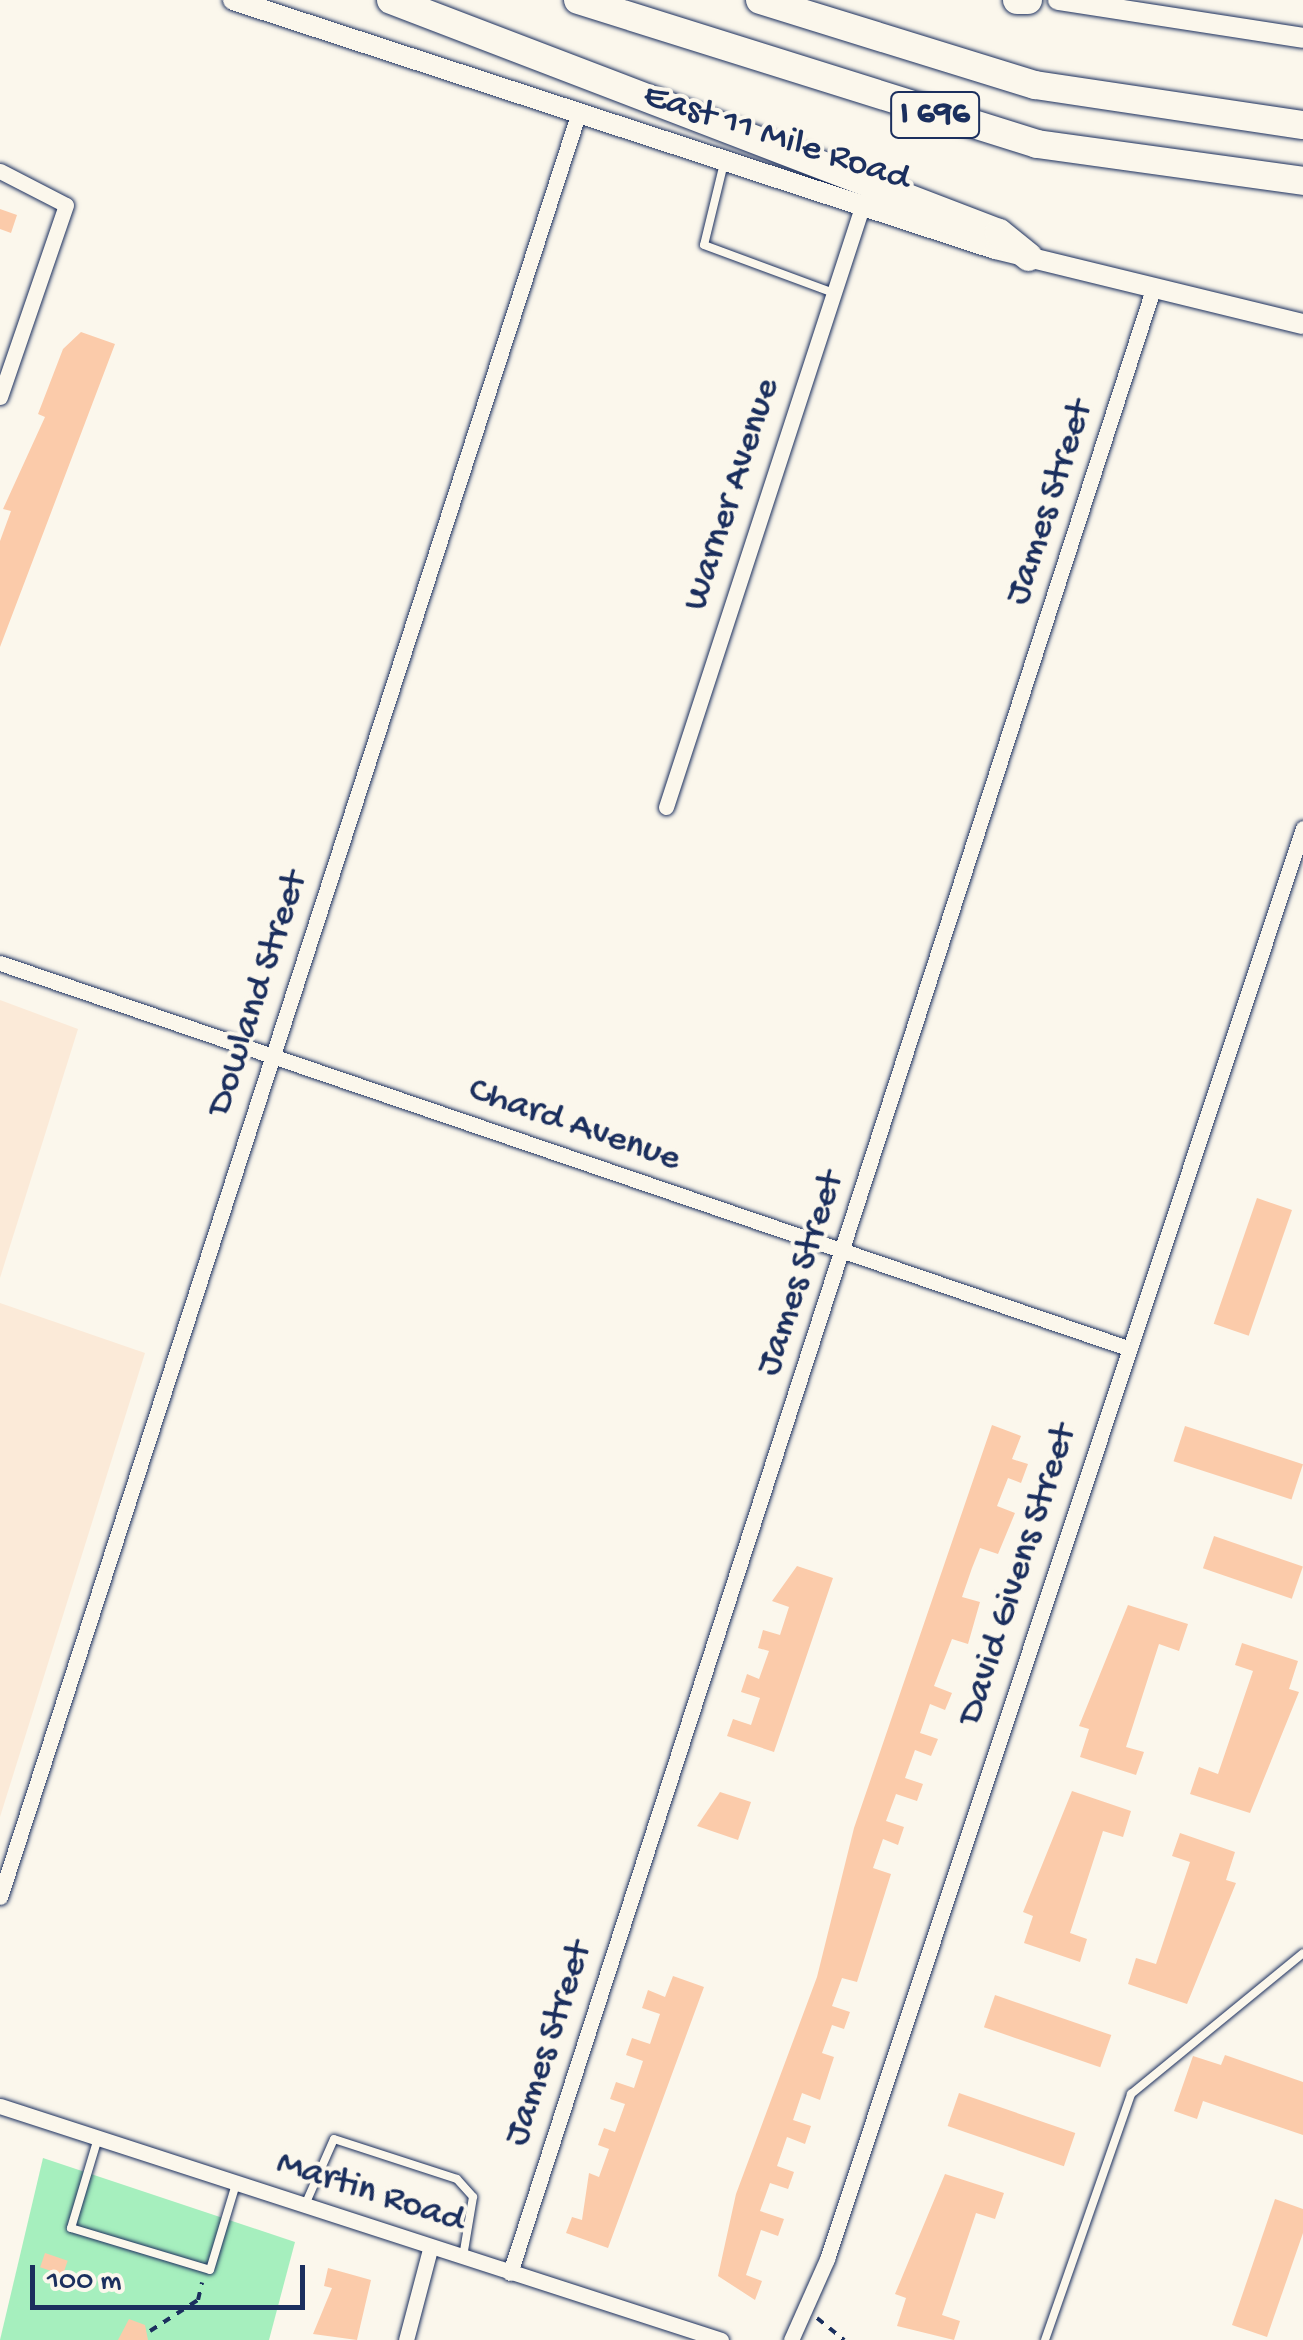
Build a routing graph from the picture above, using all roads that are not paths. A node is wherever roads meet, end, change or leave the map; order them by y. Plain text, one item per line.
1 (233, 0) edge
2 (390, 0) edge
3 (578, 0) edge
4 (760, 0) edge
5 (1018, 0) edge
6 (1028, 0) edge
7 (1058, 0) edge
8 (1303, 38) edge
9 (579, 112) junction
10 (1303, 125) edge
11 (725, 160) junction
12 (0, 171) edge
13 (1303, 182) edge
14 (863, 204) junction
15 (1029, 257) junction
16 (834, 293) junction
17 (1152, 293) junction
18 (1303, 324) edge
19 (0, 397) edge
20 (666, 807) dead end
21 (1303, 828) edge
22 (0, 964) edge
23 (272, 1058) junction
24 (844, 1251) junction
25 (1128, 1348) junction
26 (0, 1897) edge
27 (1303, 1953) edge
28 (0, 2106) edge
29 (98, 2138) junction
30 (236, 2184) junction
31 (304, 2207) junction
32 (430, 2249) junction
33 (463, 2257) junction
34 (510, 2273) junction
35 (406, 2340) edge
36 (720, 2340) edge
37 (791, 2340) edge
38 (1045, 2340) edge

1 - 9 main road, East 11 Mile Road
2 - 15 highway
3 - 13 highway, I 696
4 - 10 highway, I 696
5 - 6 highway
7 - 8 main road
9 - 11 main road, East 11 Mile Road
9 - 23 street, Dowland Street
11 - 14 main road, East 11 Mile Road
11 - 16 lane
12 - 19 street
14 - 15 main road, East 11 Mile Road
14 - 16 street, Warner Avenue
15 - 17 main road, East 11 Mile Road
16 - 20 street, Warner Avenue
17 - 18 main road, East 11 Mile Road
17 - 24 street, James Street
21 - 25 street, David Givens Street
22 - 23 street, Chard Avenue
23 - 24 street, Chard Avenue
23 - 26 street, Dowland Street
24 - 25 street, Chard Avenue
24 - 34 street, James Street
25 - 37 street, David Givens Street
27 - 38 lane
28 - 29 street, Martin Road
29 - 30 street, Martin Road
29 - 30 lane
30 - 31 street, Martin Road
31 - 32 street, Martin Road
31 - 33 lane
32 - 33 street, Martin Road
32 - 35 street
33 - 34 street, Martin Road
34 - 36 street, Martin Road

